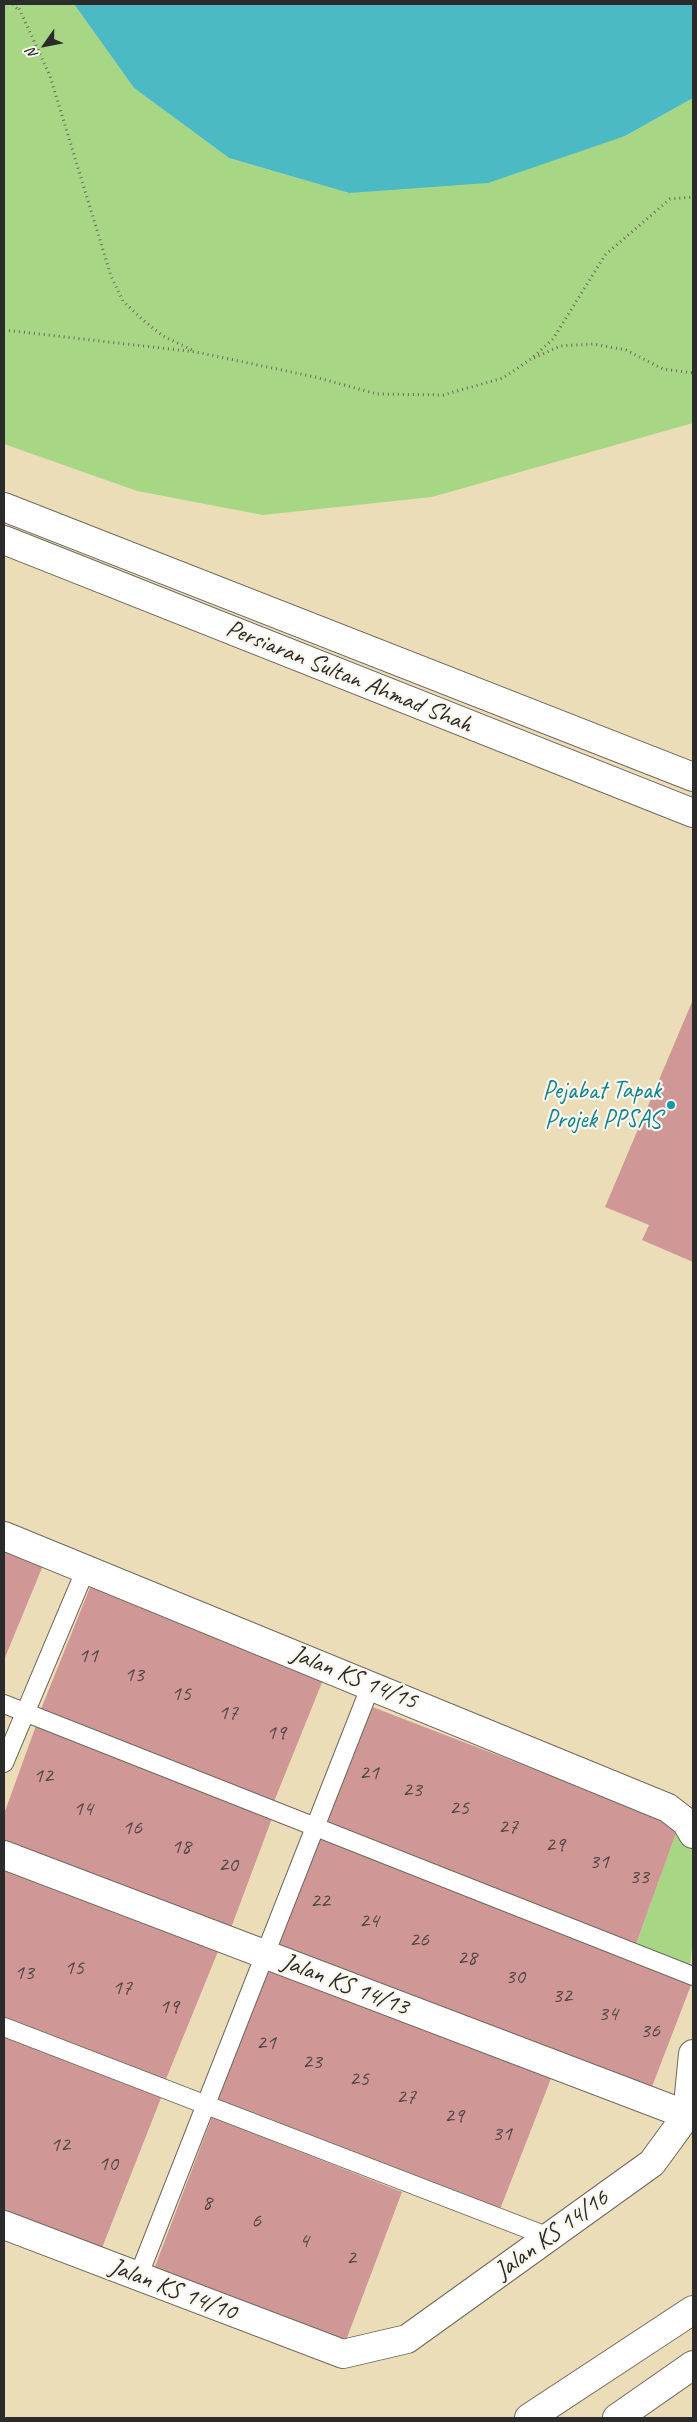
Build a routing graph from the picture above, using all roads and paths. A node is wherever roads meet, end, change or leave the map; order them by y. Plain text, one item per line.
1 (13, 4) edge
2 (17, 4) edge
3 (21, 13) junction
4 (693, 197) edge
5 (4, 330) edge
6 (196, 352) junction
7 (531, 359) junction
8 (693, 373) edge
9 (4, 507) edge
10 (4, 540) edge
11 (693, 777) edge
12 (693, 813) edge
13 (4, 1536) edge
14 (85, 1570) junction
15 (371, 1685) junction
16 (4, 1704) edge
17 (25, 1712) junction
18 (4, 1763) edge
19 (315, 1827) junction
20 (693, 1834) edge
21 (4, 1855) edge
22 (265, 1954) junction
23 (693, 1976) edge
24 (4, 2027) edge
25 (693, 2054) edge
26 (206, 2105) junction
27 (687, 2115) junction
28 (4, 2225) edge
29 (549, 2237) junction
30 (138, 2277) junction
31 (693, 2310) edge
32 (343, 2354) joint
33 (693, 2365) edge
34 (529, 2418) edge
35 (617, 2418) edge

1 - 3 path
2 - 3 path
3 - 6 path
4 - 7 path
5 - 6 path
6 - 7 path
7 - 8 path
9 - 11 street, Persiaran Sultan Ahmad Shah
10 - 12 street, Persiaran Sultan Ahmad Shah
13 - 14 street, Jalan KS 14/15
14 - 15 street, Jalan KS 14/15
14 - 17 lane
15 - 19 lane
15 - 20 street, Jalan KS 14/15
16 - 17 lane
17 - 18 lane
17 - 19 lane
19 - 22 lane
19 - 23 lane
21 - 22 street, Jalan KS 14/13
22 - 26 lane
22 - 27 street, Jalan KS 14/13
24 - 26 lane
25 - 27 street
26 - 29 lane
26 - 30 lane
27 - 29 street, Jalan KS 14/16
28 - 30 street, Jalan KS 14/10
29 - 32 street, Jalan KS 14/16
30 - 32 street, Jalan KS 14/10
31 - 34 street
33 - 35 street

